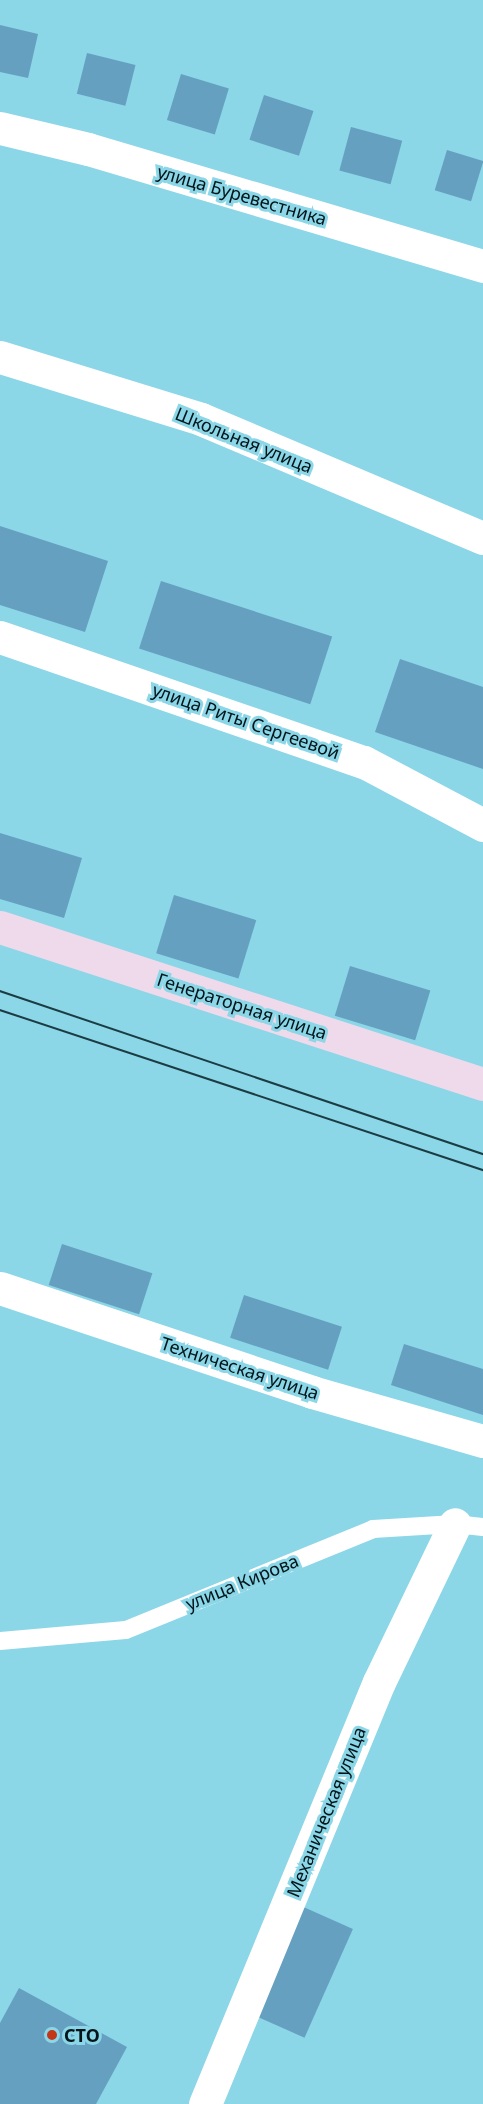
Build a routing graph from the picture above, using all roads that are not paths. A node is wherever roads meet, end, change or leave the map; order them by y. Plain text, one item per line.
1 (0, 128) edge
2 (483, 266) edge
3 (0, 357) edge
4 (483, 538) edge
5 (0, 637) edge
6 (483, 825) edge
7 (0, 927) edge
8 (483, 1084) edge
9 (0, 1288) edge
10 (483, 1441) edge
11 (469, 1525) edge
12 (0, 1641) edge
13 (205, 2104) edge

1 - 2 street, улица Буревестника
3 - 4 street, Школьная улица
5 - 6 street, улица Риты Сергеевой
7 - 8 main road, Генераторная улица
9 - 10 street, Техническая улица
11 - 12 lane, улица Кирова
11 - 13 street, Механическая улица

